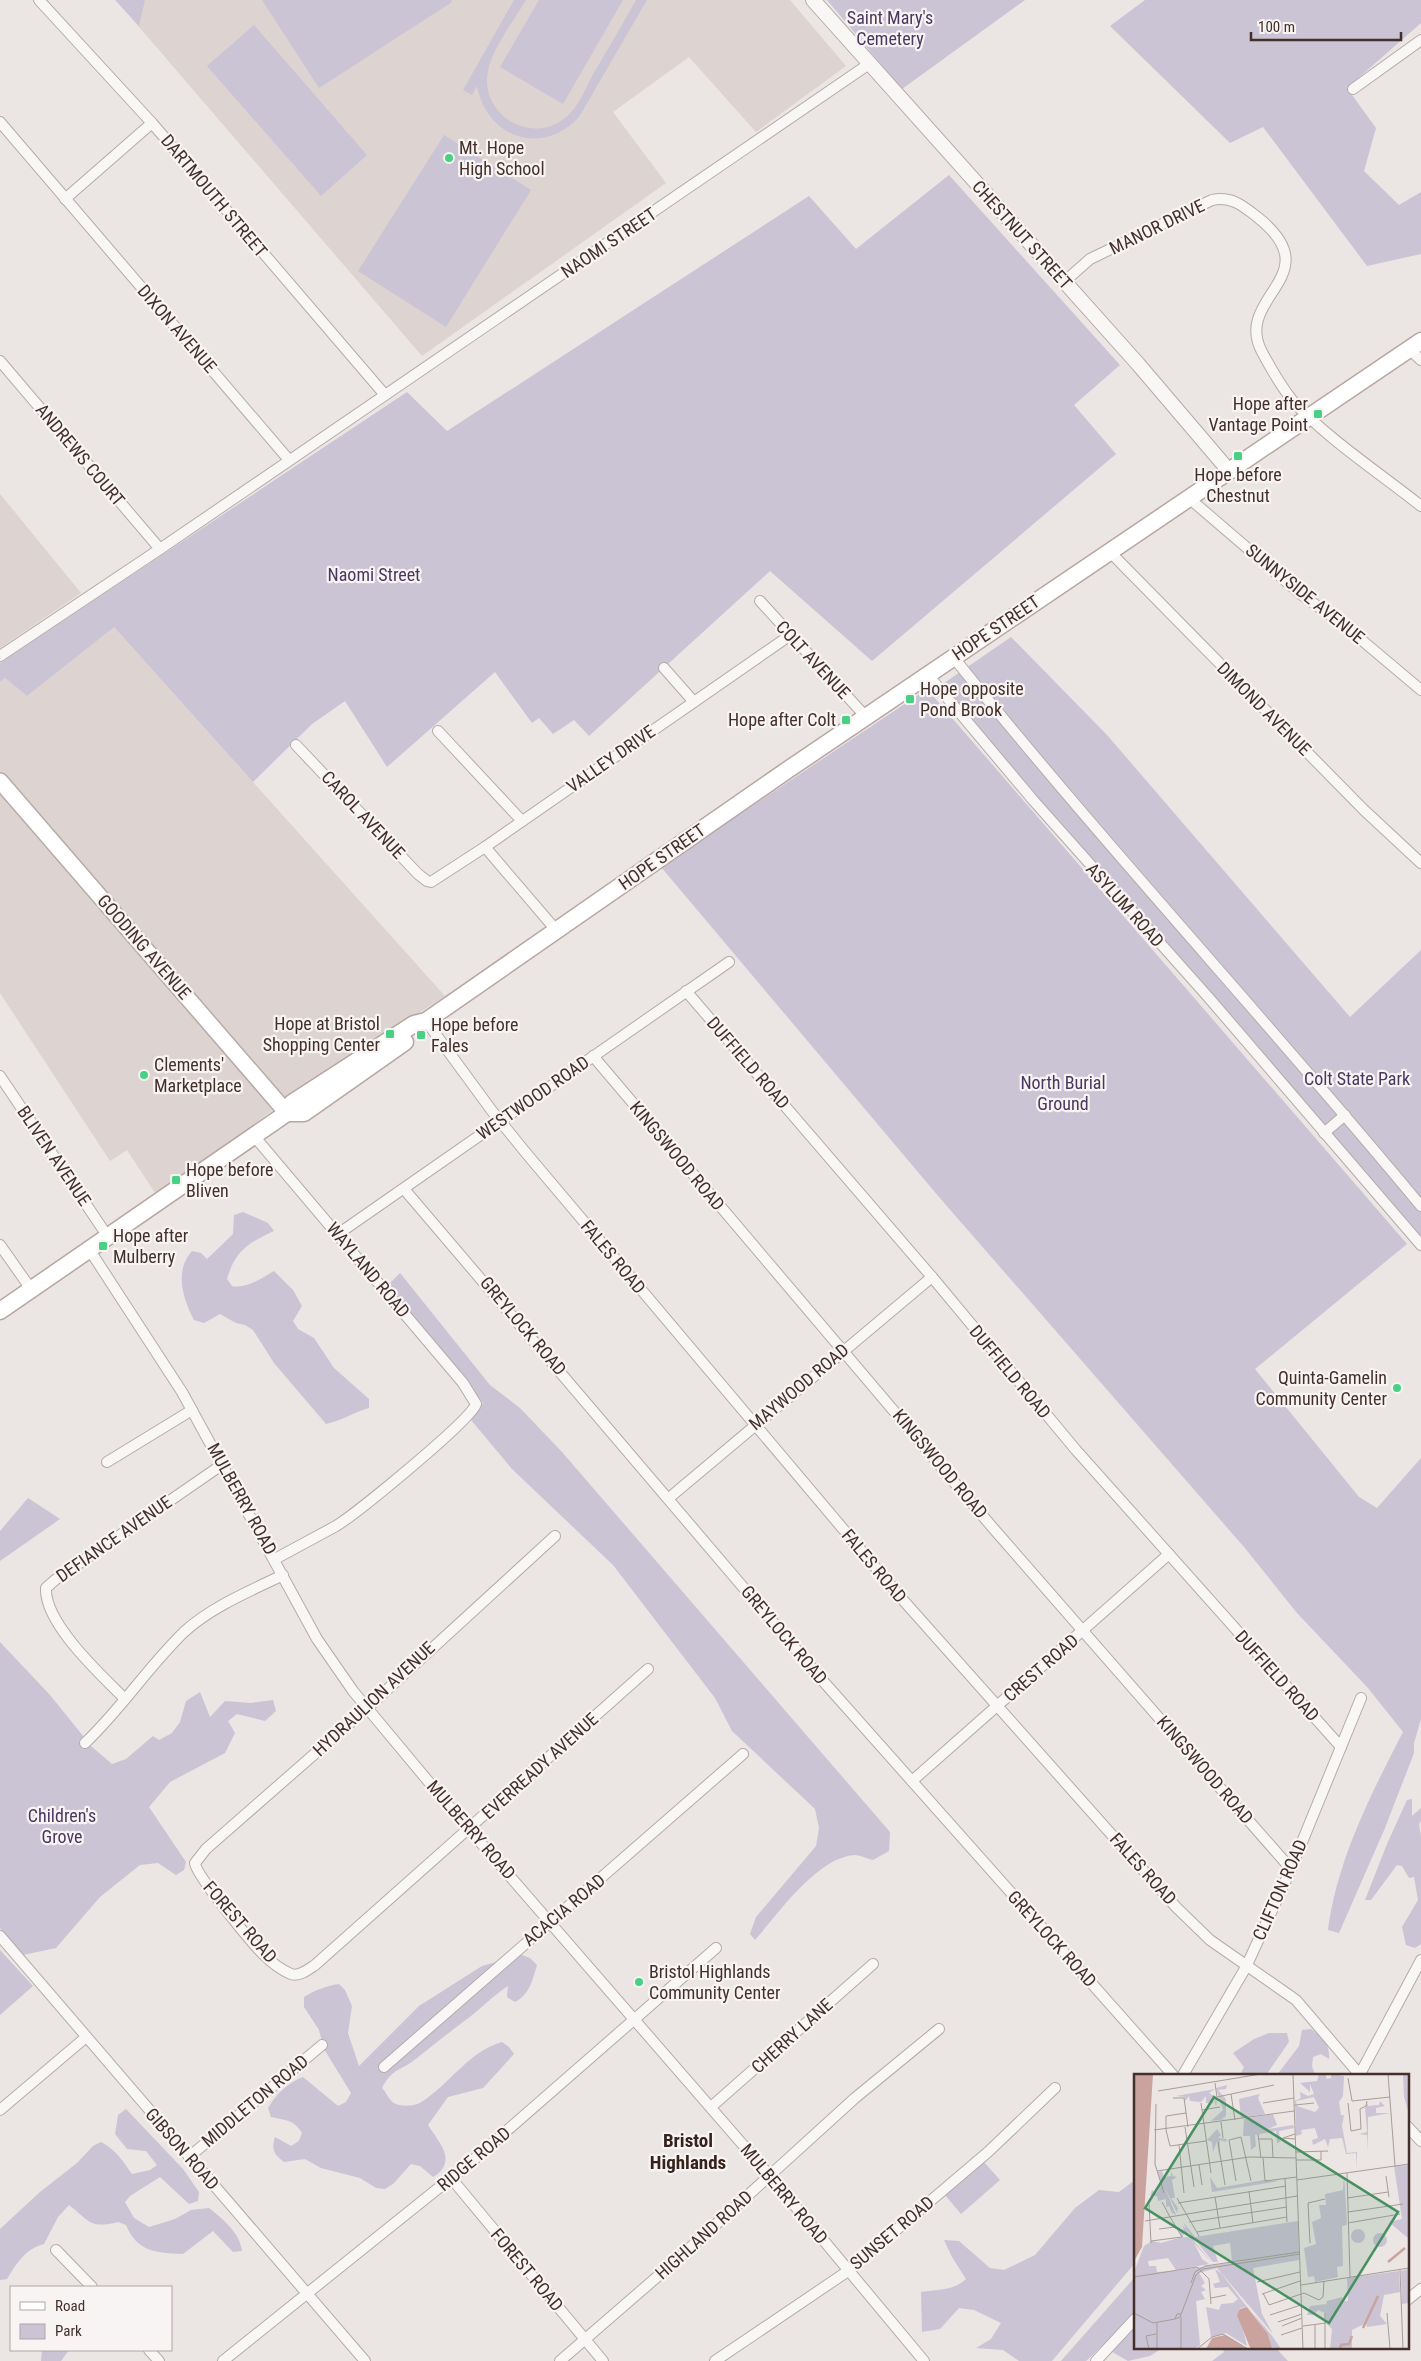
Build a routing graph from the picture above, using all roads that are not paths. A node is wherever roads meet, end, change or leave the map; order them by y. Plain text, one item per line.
1 (39, 0) edge
2 (813, 0) edge
3 (1421, 40) edge
4 (869, 64) junction
5 (1353, 89) dead end
6 (0, 122) edge
7 (152, 123) junction
8 (65, 199) junction
9 (1064, 282) junction
10 (1415, 345) edge
11 (1421, 360) edge
12 (0, 362) edge
13 (385, 394) junction
14 (1309, 417) junction
15 (289, 460) junction
16 (1230, 472) junction
17 (1190, 499) junction
18 (1421, 506) edge
19 (160, 550) junction
20 (1110, 552) junction
21 (760, 601) dead end
22 (789, 636) junction
23 (0, 656) edge
24 (954, 658) junction
25 (664, 668) dead end
26 (928, 675) junction
27 (1421, 690) edge
28 (694, 702) junction
29 (866, 718) junction
30 (438, 731) dead end
31 (296, 745) dead end
32 (0, 781) edge
33 (522, 821) junction
34 (485, 847) junction
35 (1421, 863) edge
36 (431, 882) joint
37 (556, 930) junction
38 (729, 962) dead end
39 (686, 991) junction
40 (426, 1021) junction
41 (593, 1056) junction
42 (0, 1076) edge
43 (287, 1113) junction
44 (1345, 1114) junction
45 (500, 1122) junction
46 (1324, 1133) junction
47 (254, 1136) junction
48 (404, 1189) junction
49 (1421, 1206) edge
50 (338, 1234) junction
51 (108, 1237) junction
52 (0, 1245) edge
53 (1421, 1245) edge
54 (89, 1249) junction
55 (932, 1277) junction
56 (31, 1289) junction
57 (0, 1311) edge
58 (842, 1350) junction
59 (192, 1410) junction
60 (755, 1424) junction
61 (107, 1462) dead end
62 (223, 1464) junction
63 (669, 1498) junction
64 (555, 1536) dead end
65 (1169, 1554) junction
66 (275, 1559) junction
67 (283, 1575) junction
68 (1083, 1631) junction
69 (648, 1669) dead end
70 (1362, 1698) dead end
71 (125, 1699) junction
72 (997, 1706) junction
73 (366, 1708) junction
74 (85, 1743) dead end
75 (1341, 1747) junction
76 (743, 1754) dead end
77 (912, 1780) junction
78 (469, 1828) junction
79 (195, 1862) joint
80 (1291, 1869) junction
81 (551, 1922) junction
82 (0, 1936) edge
83 (716, 1948) dead end
84 (873, 1964) dead end
85 (1420, 1964) edge
86 (1246, 1967) junction
87 (293, 1974) joint
88 (635, 2020) junction
89 (939, 2028) dead end
90 (85, 2038) junction
91 (322, 2045) dead end
92 (384, 2067) dead end
93 (1172, 2074) edge
94 (1184, 2074) edge
95 (1360, 2074) edge
96 (1055, 2088) dead end
97 (711, 2107) junction
98 (0, 2110) edge
99 (1408, 2127) edge
100 (1421, 2141) edge
101 (189, 2157) junction
102 (770, 2176) junction
103 (451, 2178) junction
104 (56, 2250) dead end
105 (848, 2270) junction
106 (91, 2286) edge
107 (1421, 2289) edge
108 (307, 2293) junction
109 (1408, 2299) edge
110 (1134, 2320) edge
111 (585, 2339) junction
112 (150, 2351) edge
113 (159, 2361) edge
114 (223, 2361) edge
115 (365, 2361) edge
116 (560, 2361) edge
117 (603, 2361) edge
118 (715, 2361) edge
119 (924, 2361) edge
120 (1096, 2361) edge

1 - 7 street, DARTMOUTH STREET
2 - 4 street, CHESTNUT STREET
3 - 5 street
4 - 9 street, CHESTNUT STREET
4 - 13 street, NAOMI STREET
6 - 8 street, DIXON AVENUE
7 - 8 street
7 - 13 street, DARTMOUTH STREET
8 - 15 street, DIXON AVENUE
9 - 14 street, MANOR DRIVE
9 - 16 street, CHESTNUT STREET
10 - 11 street
10 - 14 main road, HOPE STREET
12 - 19 street, ANDREWS COURT
13 - 15 street, NAOMI STREET
14 - 16 main road, HOPE STREET
14 - 18 street, MANOR DRIVE
15 - 19 street, NAOMI STREET
16 - 17 main road, HOPE STREET
17 - 20 main road, HOPE STREET
17 - 27 street, SUNNYSIDE AVENUE
19 - 23 street, NAOMI STREET
20 - 24 main road, HOPE STREET
20 - 35 street, DIMOND AVENUE
21 - 22 street, COLT AVENUE
22 - 28 street, VALLEY DRIVE
22 - 29 street, COLT AVENUE
24 - 26 main road, HOPE STREET
24 - 44 street, ASYLUM ROAD
25 - 28 street
26 - 29 main road, HOPE STREET
26 - 46 street, ASYLUM ROAD
28 - 33 street, VALLEY DRIVE
29 - 37 main road, HOPE STREET
30 - 33 street
31 - 36 street, CAROL AVENUE
32 - 43 main road, GOODING AVENUE
33 - 34 street, VALLEY DRIVE
34 - 36 street, VALLEY DRIVE
34 - 37 street
37 - 40 main road, HOPE STREET
38 - 39 street, WESTWOOD ROAD
39 - 41 street, WESTWOOD ROAD
39 - 55 street, DUFFIELD ROAD
40 - 43 main road, HOPE STREET
40 - 45 street, FALES ROAD
41 - 45 street, WESTWOOD ROAD
41 - 58 street, KINGSWOOD ROAD
42 - 51 street, BLIVEN AVENUE
43 - 47 main road, HOPE STREET
44 - 46 street
44 - 49 street, ASYLUM ROAD
45 - 48 street, WESTWOOD ROAD
45 - 60 street, FALES ROAD
46 - 53 street, ASYLUM ROAD
47 - 50 street, WAYLAND ROAD
47 - 51 main road, HOPE STREET
48 - 50 street, WESTWOOD ROAD
48 - 63 street, GREYLOCK ROAD
50 - 66 street, WAYLAND ROAD
51 - 54 main road, HOPE STREET
52 - 56 street
54 - 56 main road, HOPE STREET
54 - 59 street, MULBERRY ROAD
55 - 58 street, MAYWOOD ROAD
55 - 65 street, DUFFIELD ROAD
56 - 57 main road, HOPE STREET
58 - 60 street, MAYWOOD ROAD
58 - 68 street, KINGSWOOD ROAD
59 - 61 street
59 - 62 street, MULBERRY ROAD
60 - 63 street, MAYWOOD ROAD
60 - 72 street, FALES ROAD
62 - 66 street, MULBERRY ROAD
62 - 71 street, DEFIANCE AVENUE
63 - 77 street, GREYLOCK ROAD
64 - 73 street, HYDRAULION AVENUE
65 - 68 street, CREST ROAD
65 - 75 street, DUFFIELD ROAD
66 - 67 street, MULBERRY ROAD
67 - 71 street
67 - 73 street, MULBERRY ROAD
68 - 72 street, CREST ROAD
68 - 80 street, KINGSWOOD ROAD
69 - 78 street, EVERREADY AVENUE
70 - 75 street, CLIFTON ROAD
71 - 74 street
72 - 77 street, CREST ROAD
72 - 86 street, FALES ROAD
73 - 78 street, MULBERRY ROAD
73 - 79 street, HYDRAULION AVENUE
75 - 80 street, CLIFTON ROAD
76 - 81 street, ACACIA ROAD
77 - 93 street, GREYLOCK ROAD
78 - 81 street, MULBERRY ROAD
78 - 87 street, EVERREADY AVENUE
79 - 87 street, FOREST ROAD
80 - 86 street, CLIFTON ROAD
81 - 88 street, MULBERRY ROAD
81 - 92 street, ACACIA ROAD
82 - 90 street, GIBSON ROAD
83 - 88 street, RIDGE ROAD
84 - 97 street, CHERRY LANE
85 - 95 street
86 - 94 street, CLIFTON ROAD
86 - 95 street, FALES ROAD
88 - 97 street, MULBERRY ROAD
88 - 103 street, RIDGE ROAD
89 - 102 street, HIGHLAND ROAD
90 - 98 street
90 - 101 street, GIBSON ROAD
91 - 101 street, MIDDLETON ROAD
96 - 105 street, SUNSET ROAD
97 - 102 street, MULBERRY ROAD
99 - 100 street
101 - 108 street, GIBSON ROAD
102 - 105 street, MULBERRY ROAD
102 - 111 street, HIGHLAND ROAD
103 - 108 street, RIDGE ROAD
103 - 111 street, FOREST ROAD
104 - 106 street
105 - 118 street, SUNSET ROAD
105 - 119 street, MULBERRY ROAD
107 - 109 street
108 - 114 street, RIDGE ROAD
108 - 115 street, GIBSON ROAD
110 - 120 street
111 - 116 street, HIGHLAND ROAD
111 - 117 street, FOREST ROAD
112 - 113 street

